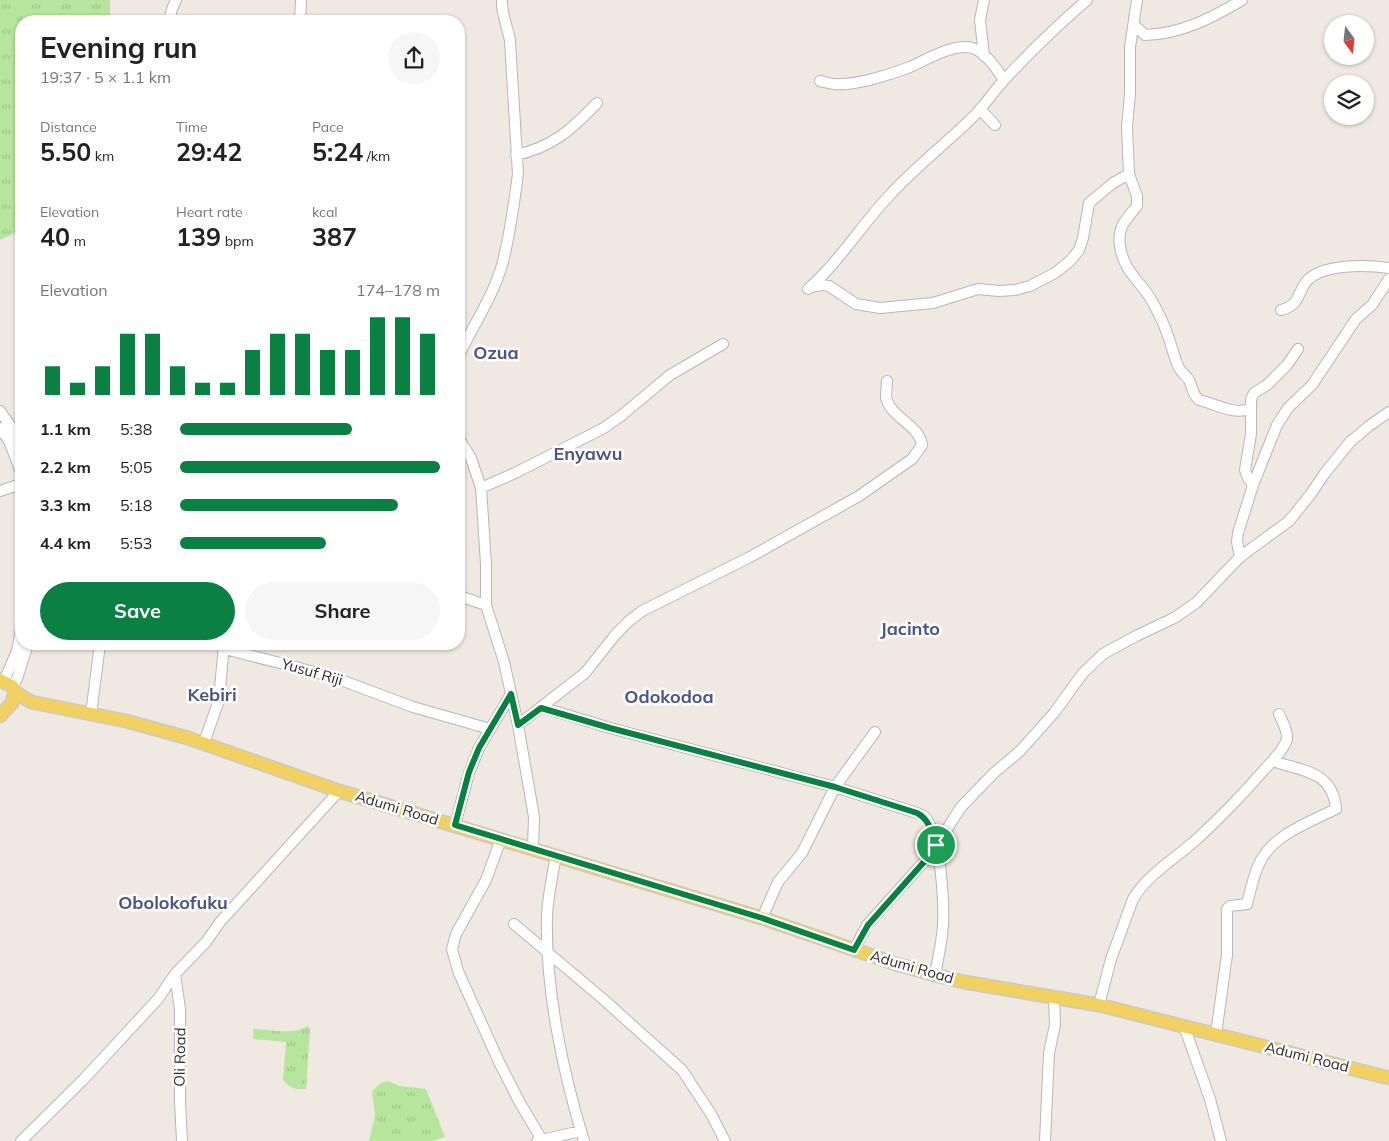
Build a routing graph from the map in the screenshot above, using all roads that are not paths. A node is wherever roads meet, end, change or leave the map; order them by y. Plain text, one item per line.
1 (176, 0) edge
2 (301, 0) edge
3 (502, 0) edge
4 (984, 0) edge
5 (1087, 0) edge
6 (1137, 0) edge
7 (1242, 0) edge
8 (170, 15) edge
9 (300, 15) edge
10 (1134, 26) junction
11 (984, 56) junction
12 (1004, 80) junction
13 (820, 81) dead end
14 (597, 103) dead end
15 (980, 109) junction
16 (995, 125) dead end
17 (516, 155) junction
18 (1129, 174) junction
19 (1389, 268) edge
20 (1389, 279) edge
21 (1281, 310) dead end
22 (465, 343) edge
23 (723, 344) dead end
24 (1298, 350) dead end
25 (887, 381) dead end
26 (1250, 409) junction
27 (0, 411) edge
28 (1389, 412) edge
29 (0, 428) edge
30 (15, 433) edge
31 (465, 448) edge
32 (15, 456) edge
33 (1253, 485) junction
34 (15, 486) edge
35 (481, 488) junction
36 (0, 491) edge
37 (1240, 557) junction
38 (465, 598) edge
39 (486, 605) junction
40 (17, 650) edge
41 (26, 650) edge
42 (99, 650) edge
43 (224, 650) edge
44 (238, 650) edge
45 (9, 689) edge
46 (511, 694) junction
47 (541, 708) junction
48 (91, 714) junction
49 (1279, 714) dead end
50 (0, 716) edge
51 (518, 725) junction
52 (490, 729) junction
53 (875, 732) dead end
54 (204, 743) junction
55 (1272, 761) junction
56 (835, 787) junction
57 (339, 790) junction
58 (455, 825) junction
59 (501, 839) junction
60 (936, 845) junction
61 (533, 848) junction
62 (556, 856) junction
63 (762, 918) junction
64 (514, 924) dead end
65 (854, 950) junction
66 (548, 952) junction
67 (175, 974) junction
68 (935, 975) junction
69 (1054, 997) junction
70 (1099, 1005) junction
71 (1184, 1026) junction
72 (1216, 1034) junction
73 (1389, 1078) edge
74 (583, 1136) edge
75 (539, 1140) edge
76 (21, 1141) edge
77 (182, 1141) edge
78 (726, 1141) edge
79 (1045, 1141) edge
80 (1221, 1141) edge

1 - 8 street
2 - 9 street
3 - 17 street
4 - 11 street
5 - 12 street
6 - 10 street
7 - 10 street
10 - 18 street
11 - 12 street
11 - 13 street
12 - 15 street
14 - 17 street
15 - 16 street
15 - 18 street
17 - 22 street
18 - 26 street
19 - 21 street
20 - 33 street
23 - 35 street
24 - 26 street
25 - 47 street
26 - 33 street
27 - 30 street
28 - 37 street
29 - 32 street
31 - 35 street
33 - 37 street
34 - 36 street
35 - 39 street
37 - 60 street
38 - 39 street
39 - 46 street
40 - 45 street
41 - 45 street
42 - 48 street
43 - 54 street, Yusuf Riji
44 - 52 street, Yusuf Riji
45 - 48 main road, Adumi Road
45 - 50 main road
46 - 51 street
46 - 52 street
47 - 51 street
47 - 56 street
48 - 54 main road, Adumi Road
49 - 55 street
51 - 61 street
52 - 58 street
53 - 56 street
54 - 57 main road, Adumi Road
55 - 70 street
55 - 72 street
56 - 60 street
56 - 63 street
57 - 58 main road, Adumi Road
57 - 67 street
58 - 59 main road, Adumi Road
59 - 61 main road, Adumi Road
59 - 75 street
60 - 65 street
60 - 68 street
61 - 62 main road, Adumi Road
62 - 63 main road, Adumi Road
62 - 66 street
63 - 65 main road, Adumi Road
64 - 66 street
65 - 68 main road, Adumi Road
66 - 74 street
66 - 78 street
67 - 76 street
67 - 77 street, Oli Road
68 - 69 main road, Adumi Road
69 - 70 main road, Adumi Road
69 - 79 street
70 - 71 main road, Adumi Road
71 - 72 main road, Adumi Road
71 - 80 street
72 - 73 main road, Adumi Road
74 - 75 street

